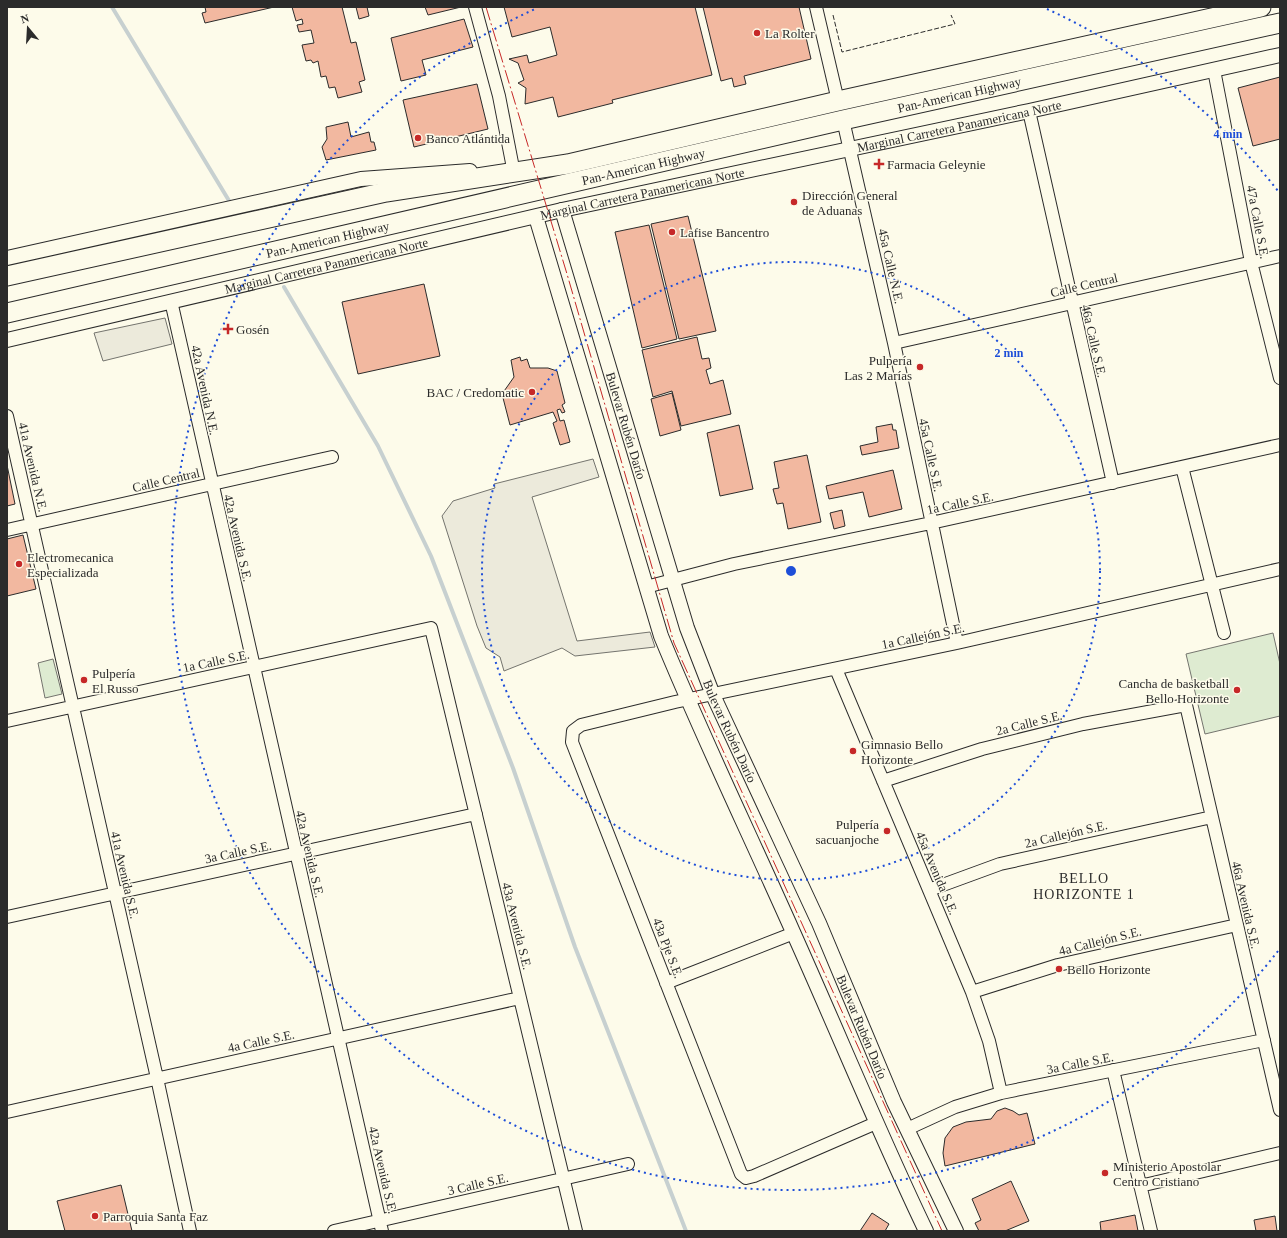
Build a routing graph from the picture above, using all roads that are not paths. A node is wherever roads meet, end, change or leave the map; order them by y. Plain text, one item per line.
1 (475, 7) edge
2 (816, 7) edge
3 (1261, 7) edge
4 (1225, 11) edge
5 (1280, 23) edge
6 (1280, 55) edge
7 (1214, 70) junction
8 (838, 101) junction
9 (1029, 111) junction
10 (844, 120) junction
11 (851, 149) junction
12 (568, 164) junction
13 (513, 168) junction
14 (562, 210) junction
15 (536, 217) junction
16 (1280, 256) edge
17 (7, 258) edge
18 (1251, 262) junction
19 (7, 276) edge
20 (171, 301) junction
21 (1071, 303) junction
22 (7, 313) edge
23 (7, 340) edge
24 (894, 343) junction
25 (1280, 378) edge
26 (7, 416) edge
27 (1280, 445) edge
28 (332, 457) dead end
29 (1182, 467) junction
30 (1113, 483) junction
31 (211, 484) junction
32 (32, 524) junction
33 (931, 524) junction
34 (7, 530) edge
35 (1280, 568) edge
36 (673, 580) junction
37 (1211, 584) junction
38 (646, 587) junction
39 (431, 628) joint
40 (1224, 633) dead end
41 (957, 643) junction
42 (253, 667) junction
43 (836, 669) junction
44 (712, 695) junction
45 (687, 700) junction
46 (1186, 705) joint
47 (72, 707) junction
48 (7, 721) edge
49 (573, 731) joint
50 (883, 781) junction
51 (476, 814) junction
52 (1212, 817) junction
53 (296, 854) junction
54 (929, 890) junction
55 (114, 893) junction
56 (7, 917) edge
57 (1237, 925) junction
58 (794, 933) junction
59 (666, 983) junction
60 (972, 992) junction
61 (520, 998) junction
62 (338, 1038) junction
63 (1264, 1040) junction
64 (1113, 1070) junction
65 (157, 1078) junction
66 (1000, 1093) junction
67 (1280, 1110) edge
68 (7, 1112) edge
69 (876, 1123) junction
70 (907, 1129) junction
71 (1280, 1154) edge
72 (628, 1164) dead end
73 (563, 1179) junction
74 (1140, 1186) junction
75 (381, 1226) edge
76 (190, 1231) edge
77 (334, 1231) edge
78 (576, 1231) edge
79 (926, 1231) edge
80 (956, 1231) edge
81 (1151, 1231) edge

1 - 13 street
2 - 8 street
3 - 4 highway, Pan-American Highway
4 - 8 highway, Pan-American Highway
5 - 10 highway, Pan-American Highway
6 - 7 street, Marginal Carretera Panamericana Norte
7 - 9 street, Marginal Carretera Panamericana Norte
7 - 18 street, 47a Calle S.E.
8 - 12 highway, Pan-American Highway
9 - 11 street, Marginal Carretera Panamericana Norte
9 - 21 street, 46a Calle S.E.
10 - 11 street
10 - 22 highway, Pan-American Highway
11 - 14 street, Marginal Carretera Panamericana Norte
11 - 24 street, 45a Calle N.E.
12 - 13 street
12 - 19 highway, Pan-American Highway
13 - 17 street
14 - 15 street, Marginal Carretera Panamericana Norte
14 - 36 street, Bulevar Rubén Darío
15 - 20 street, Marginal Carretera Panamericana Norte
15 - 38 street, Bulevar Rubén Darío
16 - 18 street, Calle Central
18 - 21 street, Calle Central
18 - 25 street, 47a Calle S.E.
20 - 23 street, Marginal Carretera Panamericana Norte
20 - 31 street, 42a Avenida N.E.
21 - 24 street, Calle Central
21 - 30 street, 46a Calle S.E.
24 - 33 street, 45a Calle S.E.
26 - 32 street, 41a Avenida N.E.
27 - 29 street, 1a Calle S.E.
28 - 31 street, Calle Central
29 - 30 street, 1a Calle S.E.
29 - 37 street
30 - 33 street, 1a Calle S.E.
31 - 32 street, Calle Central
31 - 42 street, 42a Avenida S.E.
32 - 34 street, Calle Central
32 - 47 street, 41a Avenida S.E.
33 - 36 street, 1a Calle S.E.
33 - 41 street, 45a Calle S.E.
35 - 37 street, 1a Callejón S.E.
36 - 38 street, 1a Calle S.E.
36 - 44 street, Bulevar Rubén Darío
37 - 40 street
37 - 41 street, 1a Callejón S.E.
38 - 45 street, Bulevar Rubén Darío
39 - 42 street, 1a Calle S.E.
39 - 51 street, 43a Avenida S.E.
41 - 43 street, 1a Callejón S.E.
42 - 47 street, 1a Calle S.E.
42 - 53 street, 42a Avenida S.E.
43 - 44 street, 1a Callejón S.E.
43 - 50 street, 45a Avenida S.E.
44 - 45 street, 1a Callejón S.E.
44 - 70 street, Bulevar Rubén Darío
45 - 49 street, 1a Callejón S.E.
45 - 58 street, Bulevar Rubén Darío
46 - 50 street, 2a Calle S.E.
46 - 52 street, 46a Avenida S.E.
47 - 48 street, 1a Calle S.E.
47 - 55 street, 41a Avenida S.E.
49 - 59 street, 43a Pje S.E.
50 - 54 street, 45a Avenida S.E.
51 - 53 street, 3a Calle S.E.
51 - 61 street, 43a Avenida S.E.
52 - 54 street, 2a Callejón S.E.
52 - 57 street, 46a Avenida S.E.
53 - 55 street, 3a Calle S.E.
53 - 62 street, 42a Avenida S.E.
54 - 60 street, 45a Avenida S.E.
55 - 56 street, 3a Calle S.E.
55 - 65 street, 41a Avenida S.E.
57 - 60 street, 4a Callejón S.E.
57 - 63 street, 46a Avenida S.E.
58 - 59 street
58 - 69 street, Bulevar Rubén Darío
59 - 69 street, 43a Pje S.E.
60 - 66 street, 45a Avenida S.E.
61 - 62 street, 4a Calle S.E.
61 - 73 street, 43a Avenida S.E.
62 - 65 street, 4a Calle S.E.
62 - 75 street, 42a Avenida S.E.
63 - 64 street, 3a Calle S.E.
63 - 67 street, 46a Avenida S.E.
64 - 66 street, 3a Calle S.E.
64 - 74 street
65 - 68 street, 4a Calle S.E.
65 - 76 street, 41a Avenida S.E.
66 - 70 street, 3a Calle S.E.
69 - 79 street, Bulevar Rubén Darío
70 - 80 street, Bulevar Rubén Darío
71 - 74 street
72 - 73 street, 3 Calle S.E.
73 - 75 street, 3 Calle S.E.
73 - 78 street, 43a Avenida S.E.
74 - 81 street
75 - 77 street, 3 Calle S.E.

